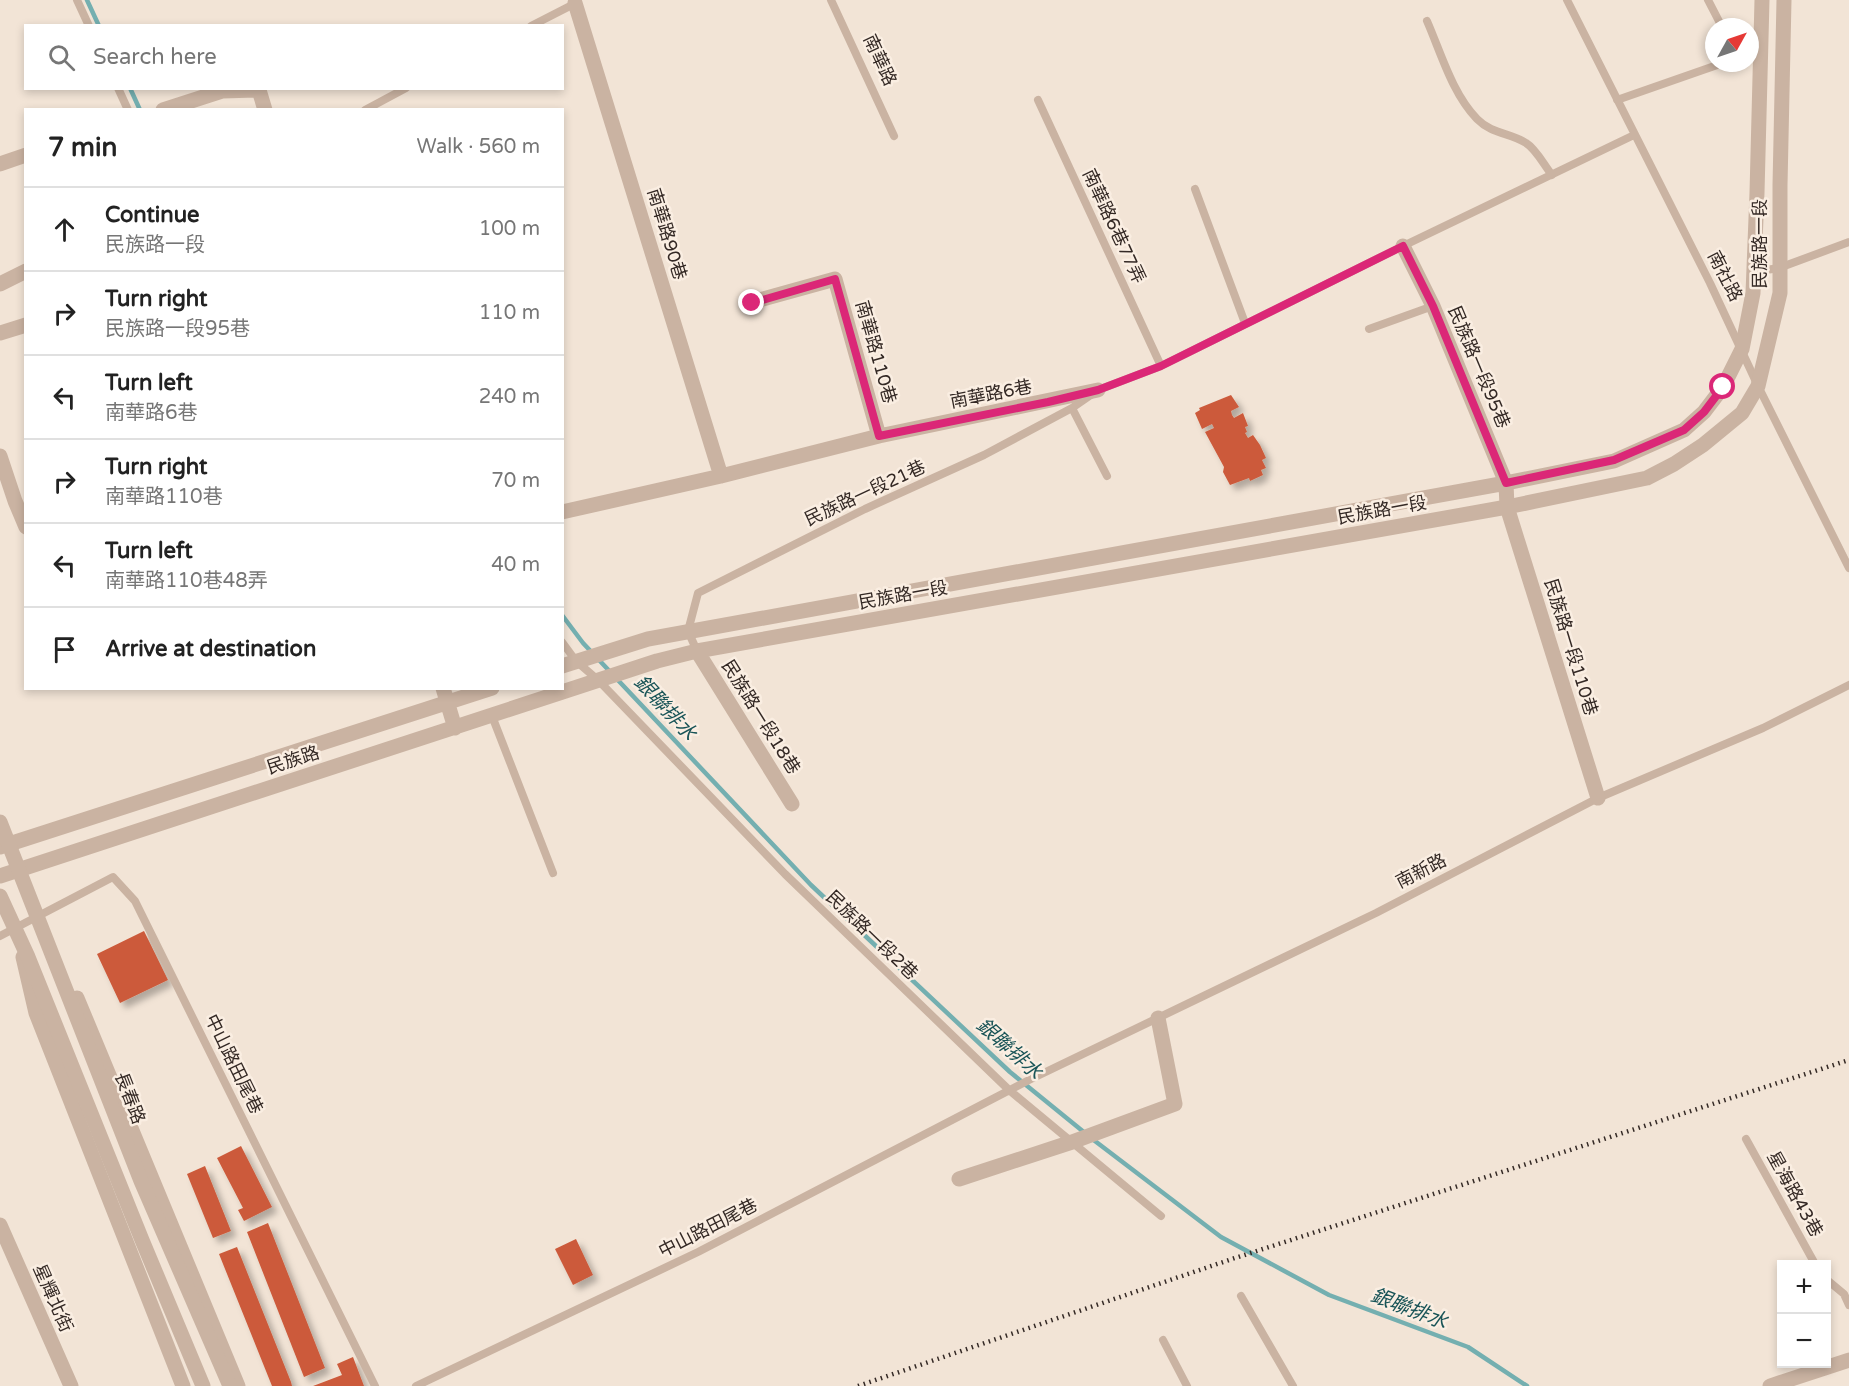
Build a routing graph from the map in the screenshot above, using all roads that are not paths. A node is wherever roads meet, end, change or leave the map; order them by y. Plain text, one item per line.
1 (77, 0) edge
2 (831, 0) edge
3 (1567, 0) edge
4 (1708, 0) edge
5 (1762, 0) edge
6 (1784, 0) edge
7 (578, 2) edge
8 (1717, 18) edge
9 (1427, 21) dead end
10 (1759, 21) edge
11 (88, 24) edge
12 (535, 24) edge
13 (1705, 69) edge
14 (1755, 72) edge
15 (119, 90) edge
16 (259, 90) edge
17 (259, 90) edge
18 (402, 90) edge
19 (1617, 99) junction
20 (1038, 100) dead end
21 (127, 108) edge
22 (170, 108) edge
23 (264, 108) edge
24 (369, 108) edge
25 (1635, 135) junction
26 (894, 136) dead end
27 (24, 156) edge
28 (0, 164) edge
29 (1551, 175) junction
30 (1195, 189) dead end
31 (1849, 242) edge
32 (1403, 246) junction
33 (1779, 268) junction
34 (24, 272) edge
35 (1753, 272) junction
36 (0, 284) edge
37 (752, 303) dead end
38 (1433, 306) junction
39 (1245, 323) junction
40 (24, 326) edge
41 (1369, 329) dead end
42 (0, 333) edge
43 (1742, 349) junction
44 (1161, 366) junction
45 (1758, 386) junction
46 (1098, 390) junction
47 (1072, 408) junction
48 (879, 436) junction
49 (0, 456) edge
50 (721, 476) junction
51 (1107, 476) dead end
52 (1506, 483) junction
53 (20, 500) edge
54 (1508, 507) junction
55 (564, 512) edge
56 (24, 518) edge
57 (1849, 568) edge
58 (841, 603) junction
59 (844, 625) junction
60 (688, 631) junction
61 (564, 644) edge
62 (697, 651) junction
63 (581, 660) edge
64 (608, 677) junction
65 (1849, 685) edge
66 (480, 690) edge
67 (445, 696) edge
68 (492, 716) junction
69 (455, 728) junction
70 (1598, 798) junction
71 (792, 804) dead end
72 (0, 822) edge
73 (4, 845) edge
74 (18, 870) junction
75 (552, 873) dead end
76 (0, 876) edge
77 (0, 896) edge
78 (37, 916) junction
79 (16, 928) junction
80 (0, 936) edge
81 (50, 949) junction
82 (1158, 1018) junction
83 (1009, 1090) junction
84 (1746, 1139) dead end
85 (1072, 1142) junction
86 (959, 1179) dead end
87 (1161, 1216) dead end
88 (0, 1225) edge
89 (1813, 1260) edge
90 (1831, 1283) edge
91 (1241, 1296) dead end
92 (1849, 1305) edge
93 (1162, 1340) dead end
94 (1849, 1360) edge
95 (71, 1386) edge
96 (183, 1386) edge
97 (203, 1386) edge
98 (230, 1386) edge
99 (238, 1386) edge
100 (375, 1386) edge
101 (416, 1386) edge
102 (1187, 1386) edge
103 (1293, 1386) edge
104 (1770, 1386) edge

1 - 11 lane
2 - 26 lane, 南華路
3 - 19 lane, 南社路
4 - 8 lane
5 - 10 street, 民族路一段
6 - 33 street, 民族路一段
7 - 12 lane
7 - 50 street, 南華路90巷
9 - 29 lane
13 - 19 lane
14 - 35 street, 民族路一段
15 - 21 lane
16 - 23 street
17 - 22 street
18 - 24 lane
19 - 25 lane, 南社路
20 - 44 lane, 南華路6巷77弄
25 - 29 lane, 南華路6巷
25 - 43 lane, 南社路
27 - 28 street
29 - 32 lane, 南華路6巷
30 - 39 lane
31 - 33 lane, 南社路
32 - 38 street, 民族路一段95巷
32 - 39 lane, 南華路6巷
33 - 35 lane, 南社路
33 - 45 street, 民族路一段
34 - 36 street
35 - 43 street, 民族路一段
37 - 48 street, 南華路110巷
38 - 41 lane
38 - 52 street, 民族路一段95巷
39 - 44 lane, 南華路6巷
40 - 42 street
43 - 45 lane, 南社路
43 - 52 street, 民族路一段
44 - 46 lane, 南華路6巷
45 - 54 street, 民族路一段
45 - 57 lane, 南社路
46 - 47 lane, 民族路一段21巷
46 - 48 street, 南華路6巷
47 - 51 lane
47 - 60 lane, 民族路一段21巷
48 - 50 street, 南華路6巷
49 - 53 street
50 - 55 street, 南華路6巷
52 - 54 street, 民族路一段95巷
52 - 58 street, 民族路一段
53 - 56 street
54 - 59 street, 民族路一段
54 - 70 street, 民族路一段110巷
58 - 59 street
58 - 60 street, 民族路一段
59 - 62 street, 民族路一段
60 - 62 lane
60 - 63 street, 民族路一段
61 - 63 lane, 民族路一段2巷
62 - 64 street, 民族路一段
62 - 71 street, 民族路一段18巷
63 - 64 lane, 民族路一段2巷
64 - 68 street, 民族路
64 - 83 lane, 民族路一段2巷
65 - 70 lane, 南新路
66 - 67 street, 民族路
67 - 69 street
67 - 73 street, 民族路
68 - 69 street, 民族路
68 - 75 lane
69 - 74 street, 民族路
70 - 82 lane, 南新路
72 - 73 street, 長春路
73 - 74 street, 長春路
74 - 76 street, 民族路
74 - 78 street, 長春路
77 - 79 street
78 - 79 lane, 中山路田尾巷
78 - 81 street, 長春路
78 - 100 lane, 中山路田尾巷
79 - 80 lane, 中山路田尾巷
79 - 96 street
79 - 97 street
81 - 98 street, 長春路
81 - 99 street
82 - 83 lane, 南新路
82 - 85 street
83 - 85 lane, 民族路一段2巷
83 - 101 lane, 中山路田尾巷
84 - 89 lane, 星海路43巷
85 - 86 street
85 - 87 lane, 民族路一段2巷
88 - 95 street, 星輝北街
90 - 92 lane
91 - 103 lane
93 - 102 lane
94 - 104 street

